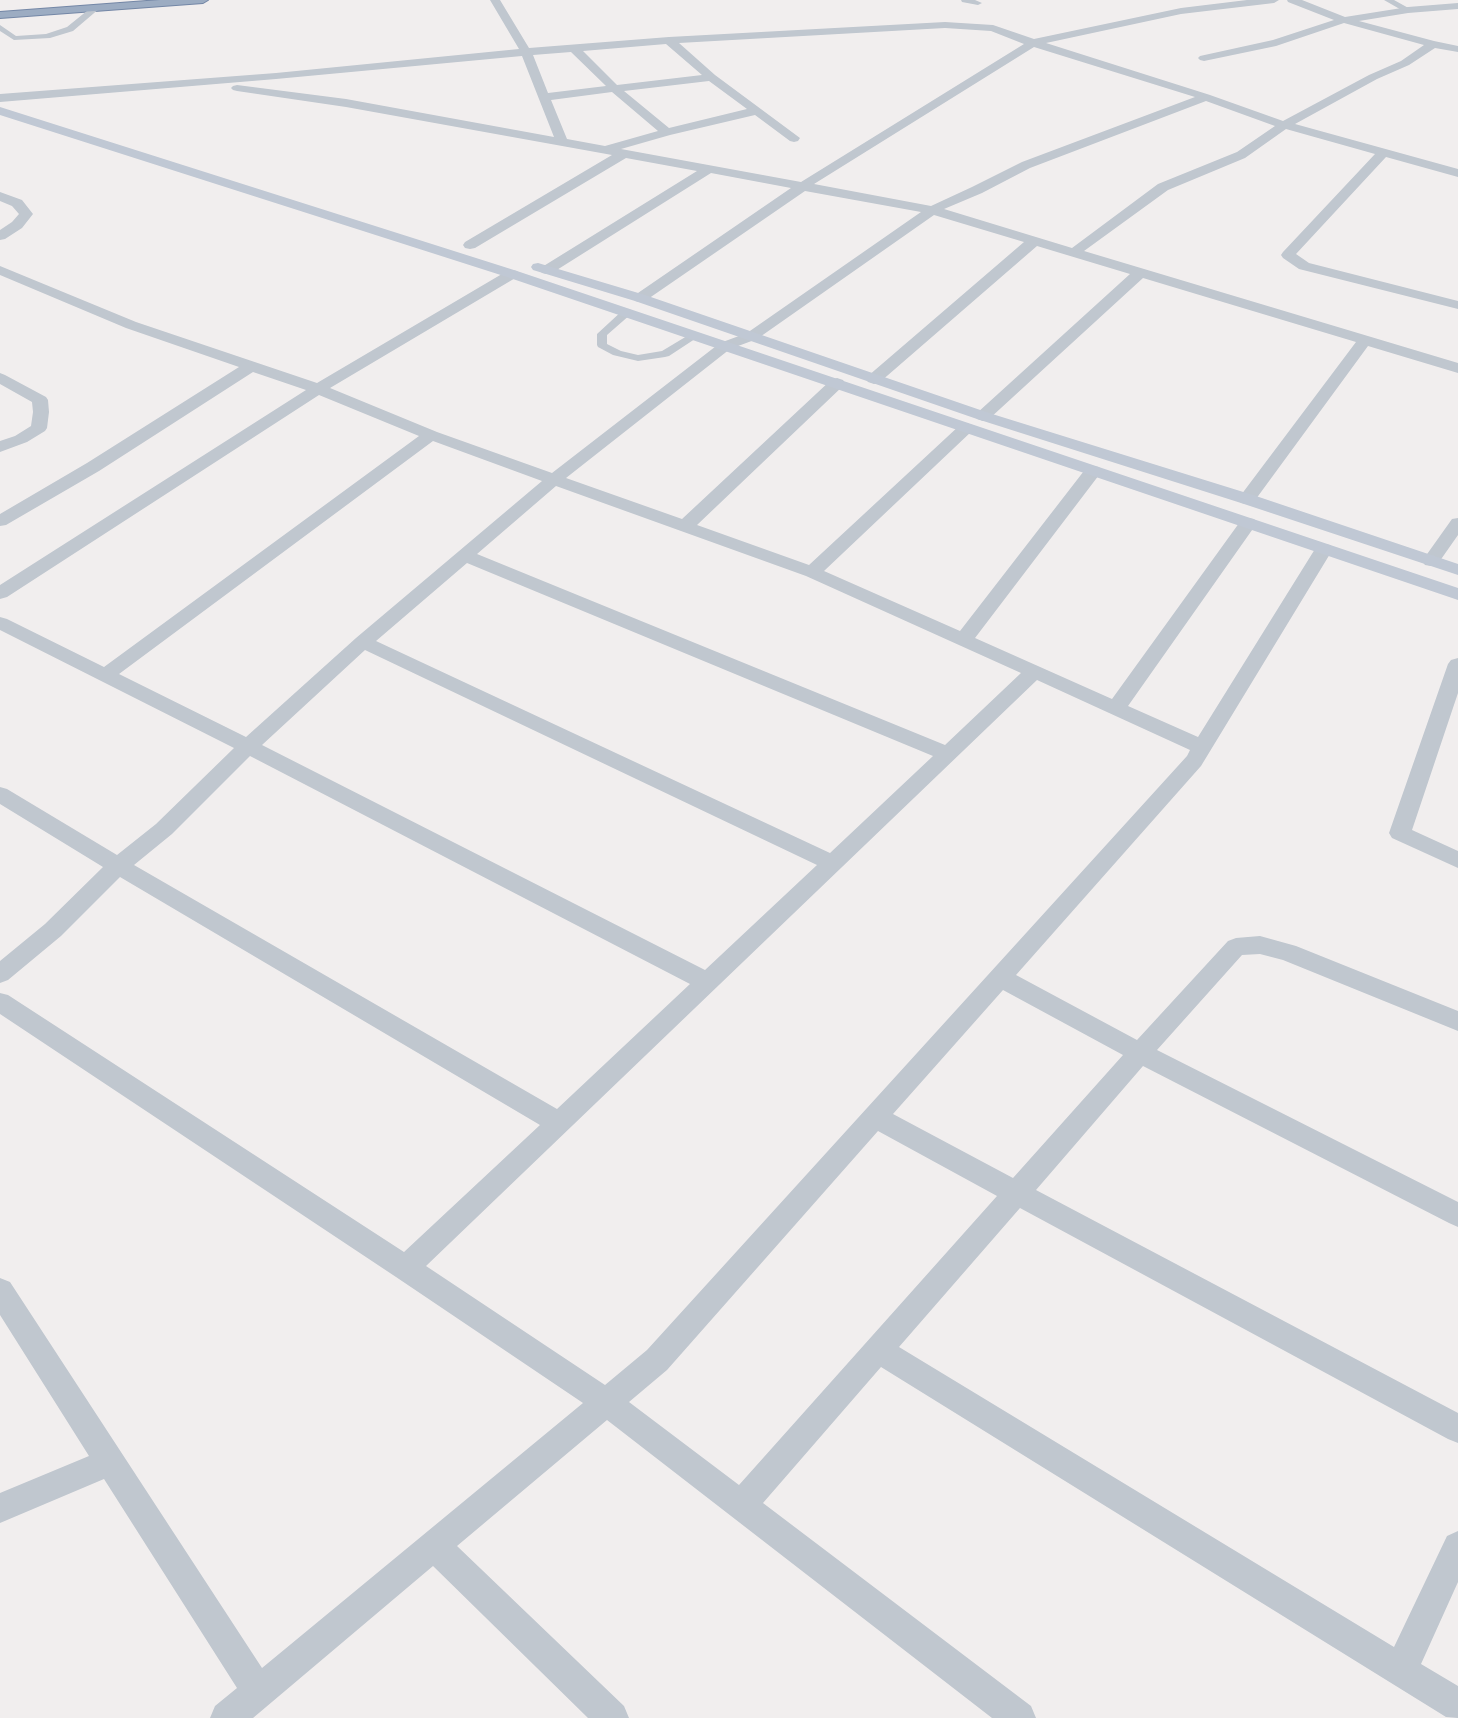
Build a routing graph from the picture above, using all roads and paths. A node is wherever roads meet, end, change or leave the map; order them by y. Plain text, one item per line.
1 (203, 0) edge
2 (495, 0) edge
3 (965, 0) edge
4 (1274, 0) edge
5 (1292, 0) edge
6 (1388, 0) edge
7 (125, 3) edge
8 (978, 3) dead end
9 (1458, 6) edge
10 (96, 8) junction
11 (1408, 10) junction
12 (0, 15) edge
13 (1344, 20) junction
14 (0, 27) edge
15 (669, 40) junction
16 (1034, 43) junction
17 (1433, 44) junction
18 (574, 48) junction
19 (1458, 50) edge
20 (526, 52) junction
21 (1204, 58) dead end
22 (711, 77) junction
23 (197, 83) junction
24 (615, 89) junction
25 (1206, 97) junction
26 (544, 98) junction
27 (0, 99) edge
28 (0, 111) edge
29 (756, 111) junction
30 (1284, 126) junction
31 (667, 132) junction
32 (794, 138) dead end
33 (562, 142) junction
34 (604, 150) junction
35 (1383, 153) junction
36 (624, 154) junction
37 (199, 160) dead end
38 (707, 170) junction
39 (1458, 173) edge
40 (803, 186) junction
41 (0, 196) edge
42 (932, 210) junction
43 (0, 236) edge
44 (454, 240) dead end
45 (1034, 241) junction
46 (470, 245) junction
47 (491, 252) dead end
48 (1073, 253) junction
49 (526, 264) dead end
50 (0, 270) edge
51 (547, 270) junction
52 (1140, 273) junction
53 (512, 274) junction
54 (640, 298) junction
55 (1458, 305) edge
56 (628, 312) junction
57 (696, 335) junction
58 (752, 336) junction
59 (1365, 340) junction
60 (725, 346) junction
61 (252, 366) junction
62 (1458, 368) edge
63 (0, 378) edge
64 (874, 379) junction
65 (837, 383) junction
66 (318, 389) junction
67 (983, 416) junction
68 (966, 428) junction
69 (431, 435) junction
70 (0, 447) edge
71 (1093, 471) junction
72 (554, 479) junction
73 (1247, 499) junction
74 (0, 521) edge
75 (1248, 523) junction
76 (1458, 523) edge
77 (685, 526) junction
78 (1324, 549) junction
79 (464, 555) junction
80 (1431, 561) junction
81 (1458, 570) edge
82 (812, 572) junction
83 (0, 593) edge
84 (1458, 594) edge
85 (0, 623) edge
86 (964, 639) junction
87 (363, 642) junction
88 (1458, 664) edge
89 (1035, 671) junction
90 (105, 675) junction
91 (1116, 708) junction
92 (248, 746) junction
93 (1202, 747) junction
94 (948, 754) junction
95 (2, 797) edge
96 (1458, 860) edge
97 (832, 864) junction
98 (118, 866) junction
99 (0, 974) edge
100 (1000, 977) junction
101 (707, 982) junction
102 (0, 1002) edge
103 (1458, 1021) edge
104 (1140, 1054) junction
105 (874, 1117) junction
106 (559, 1123) junction
107 (1018, 1194) junction
108 (1458, 1215) edge
109 (406, 1268) junction
110 (0, 1291) edge
111 (879, 1350) junction
112 (606, 1402) junction
113 (1458, 1429) edge
114 (110, 1462) junction
115 (741, 1505) junction
116 (0, 1508) edge
117 (434, 1545) junction
118 (1458, 1547) edge
119 (1401, 1670) junction
120 (258, 1692) junction
121 (1458, 1705) edge
122 (227, 1718) edge
123 (612, 1718) edge
124 (1019, 1718) edge

1 - 7 highway
2 - 20 street
3 - 8 lane
4 - 16 street
5 - 13 street
6 - 11 lane
7 - 10 highway
9 - 11 street
10 - 12 highway
10 - 14 lane
11 - 13 street
13 - 17 street
13 - 21 street
15 - 16 street
15 - 18 street
15 - 22 street
16 - 25 street
16 - 40 street
17 - 19 street
17 - 30 street
18 - 20 street
18 - 24 street
20 - 23 street
20 - 26 street
22 - 24 street
22 - 29 street
23 - 27 street
23 - 33 street
24 - 26 street
24 - 31 street
25 - 30 street
25 - 42 street
26 - 33 street
27 - 37 main road
28 - 53 main road
29 - 31 street
29 - 32 street
30 - 35 street
30 - 48 street
31 - 34 street
33 - 34 street
34 - 36 street
35 - 39 street
35 - 55 street
36 - 38 street
36 - 46 street
38 - 40 street
38 - 51 street
40 - 42 street
40 - 54 street
41 - 43 street
42 - 45 street
42 - 58 street
44 - 46 main road
45 - 48 street
45 - 64 street
46 - 47 main road
48 - 52 street
49 - 51 main road
50 - 61 street
51 - 54 main road
52 - 59 street
52 - 67 street
53 - 56 main road
53 - 66 street
54 - 58 main road
56 - 57 main road
56 - 57 lane
57 - 60 main road
58 - 60 street
58 - 64 main road
59 - 62 street
59 - 73 street
60 - 65 main road
60 - 72 street
61 - 66 street
61 - 74 street
63 - 70 street
64 - 67 main road
65 - 68 main road
65 - 77 street
66 - 69 street
66 - 83 street
67 - 73 main road
68 - 71 main road
68 - 82 street
69 - 72 street
69 - 90 street
71 - 75 main road
71 - 86 street
72 - 77 street
72 - 79 street
73 - 80 main road
75 - 78 main road
75 - 91 street
76 - 80 street
77 - 82 street
78 - 84 main road
78 - 93 street
79 - 87 street
79 - 94 street
80 - 81 main road
82 - 86 street
85 - 90 street
86 - 89 street
87 - 92 street
87 - 97 street
88 - 96 street
89 - 91 street
89 - 94 street
90 - 92 street
91 - 93 street
92 - 98 street
92 - 101 street
93 - 100 street
94 - 97 street
95 - 98 street
97 - 101 street
98 - 99 street
98 - 106 street
100 - 104 street
100 - 105 street
101 - 106 street
102 - 109 street
103 - 104 street
104 - 107 street
104 - 108 street
105 - 107 street
105 - 112 street
106 - 109 street
107 - 111 street
107 - 113 street
109 - 112 street
110 - 114 street
111 - 115 street
111 - 119 street
112 - 115 street
112 - 117 street
114 - 116 street
114 - 120 street
115 - 124 street
117 - 120 street
117 - 123 street
118 - 119 street
119 - 121 street
120 - 122 street

